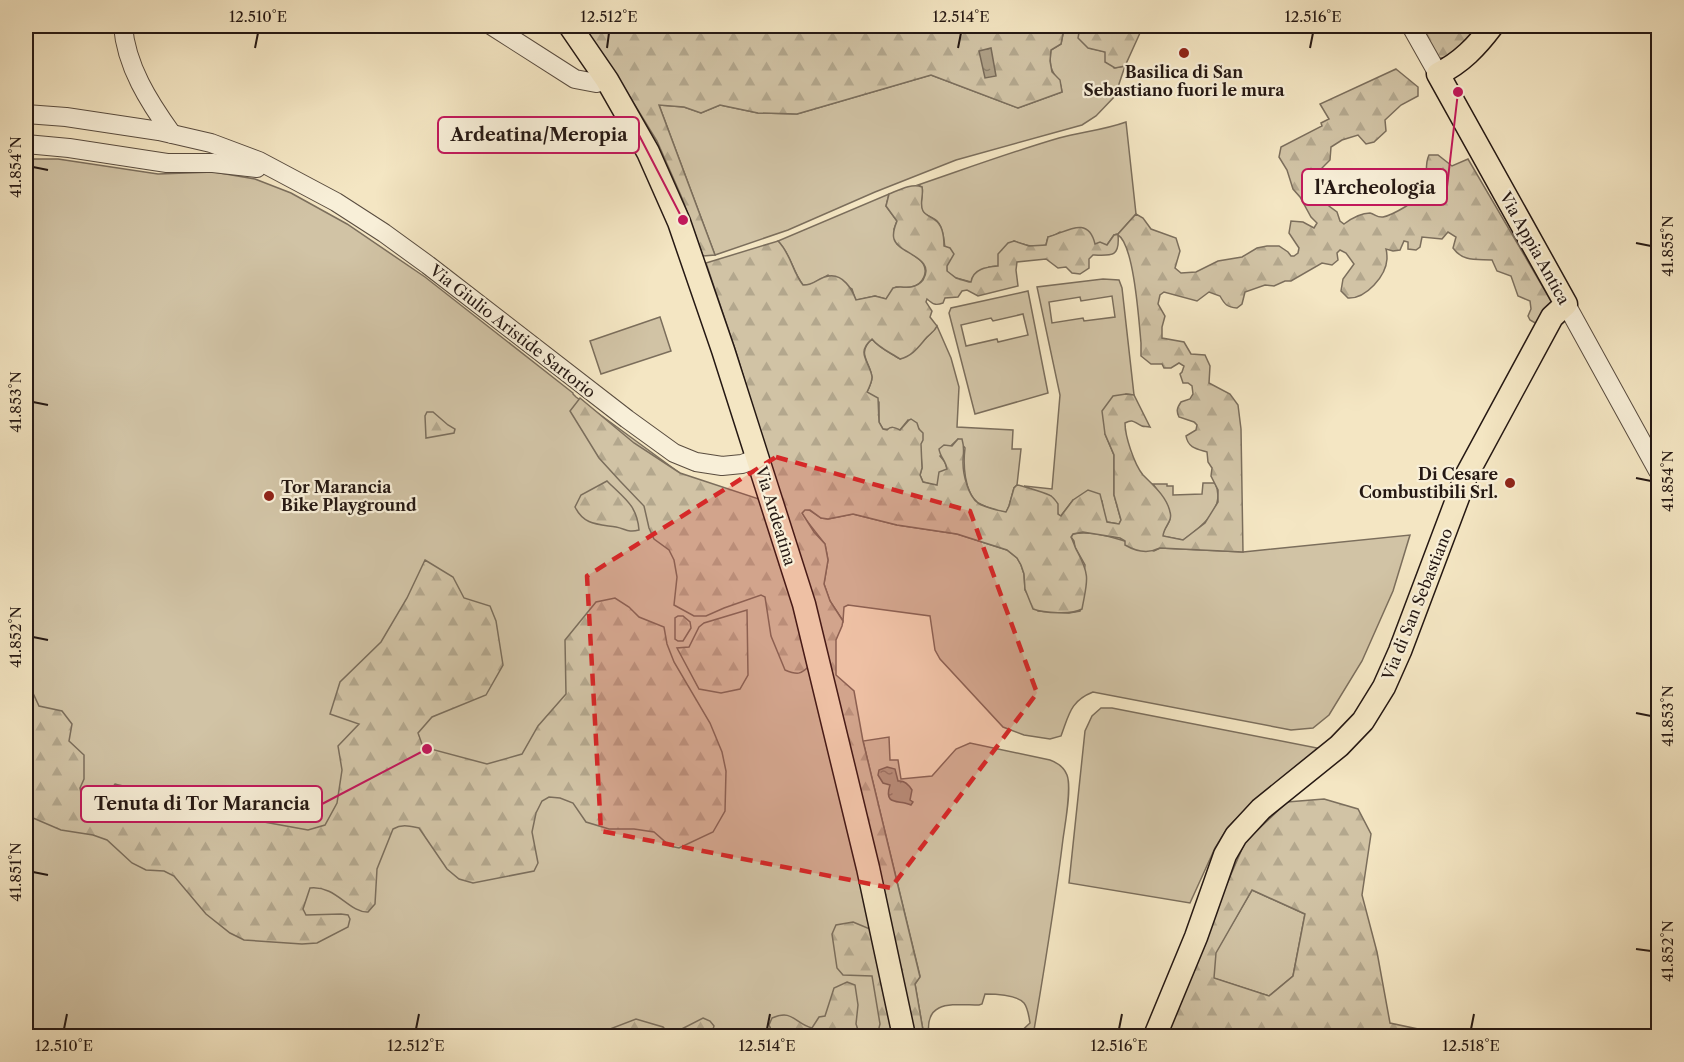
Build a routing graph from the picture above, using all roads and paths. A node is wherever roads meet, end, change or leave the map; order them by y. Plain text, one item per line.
1 (123, 26) edge
2 (492, 26) edge
3 (570, 26) edge
4 (1411, 26) edge
5 (1491, 26) edge
6 (1438, 74) junction
7 (607, 80) junction
8 (26, 114) edge
9 (172, 134) junction
10 (26, 144) edge
11 (167, 163) junction
12 (273, 170) junction
13 (1566, 304) junction
14 (758, 458) junction
15 (1659, 471) edge
16 (904, 1036) edge
17 (1155, 1036) edge

1 - 9 street
2 - 7 street
3 - 7 main road, Via Ardeatina
4 - 6 street, Via Appia Antica
5 - 6 main road
6 - 13 main road, Via Appia Antica
7 - 14 main road, Via Ardeatina
8 - 9 street, Via Giulio Aristide Sartorio
9 - 11 street
9 - 12 street, Via Giulio Aristide Sartorio
10 - 11 street, Via Giulio Aristide Sartorio
11 - 12 street, Via Giulio Aristide Sartorio
12 - 14 street, Via Giulio Aristide Sartorio
13 - 15 street, Via Appia Antica
13 - 17 main road, Via di San Sebastiano
14 - 16 main road, Via Ardeatina

